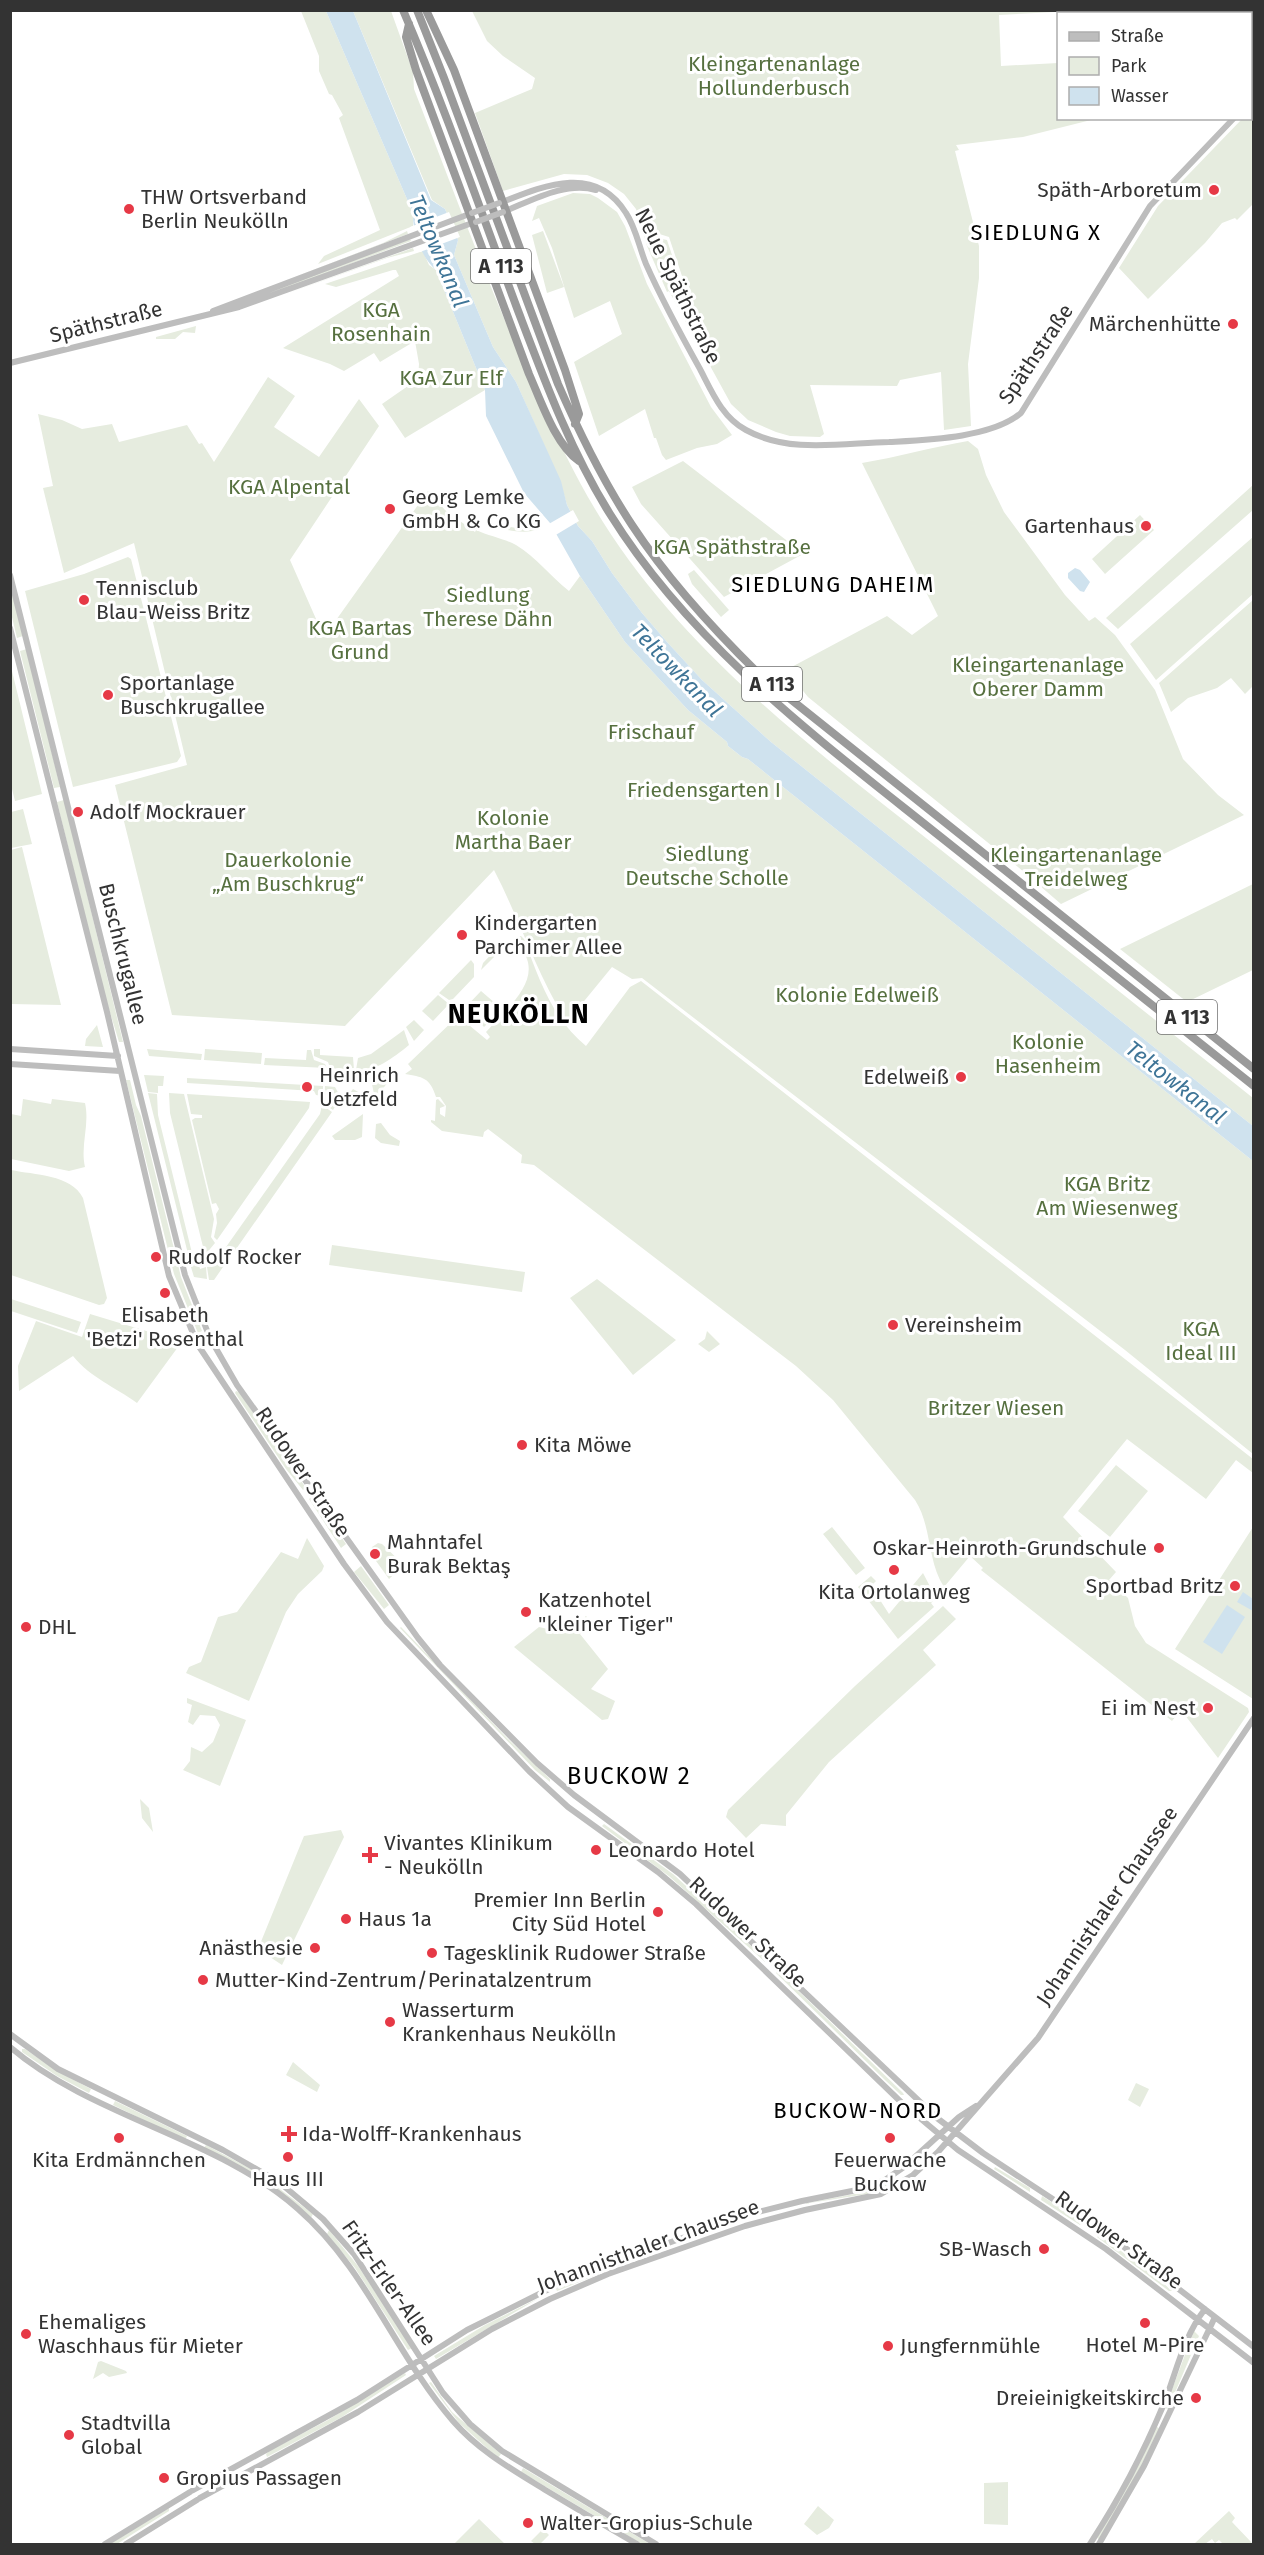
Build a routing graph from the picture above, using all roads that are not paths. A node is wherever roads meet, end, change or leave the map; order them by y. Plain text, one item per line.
1 (403, 10) edge
2 (417, 10) edge
3 (426, 10) edge
4 (409, 24) junction
5 (1232, 120) edge
6 (602, 191) junction
7 (501, 202) junction
8 (505, 211) junction
9 (471, 213) junction
10 (474, 222) junction
11 (247, 301) junction
12 (10, 363) edge
13 (575, 424) junction
14 (742, 428) joint
15 (581, 462) junction
16 (10, 575) edge
17 (10, 628) edge
18 (27, 642) junction
19 (15, 645) junction
20 (65, 793) junction
21 (53, 796) junction
22 (10, 1049) edge
23 (118, 1056) junction
24 (10, 1064) edge
25 (1254, 1069) edge
26 (120, 1071) junction
27 (1254, 1086) edge
28 (210, 1338) joint
29 (198, 1345) joint
30 (1254, 1718) edge
31 (10, 2034) edge
32 (10, 2047) edge
33 (911, 2094) junction
34 (902, 2103) junction
35 (977, 2105) junction
36 (948, 2127) junction
37 (955, 2133) junction
38 (939, 2134) junction
39 (948, 2141) junction
40 (1088, 2221) junction
41 (1081, 2231) junction
42 (1179, 2289) junction
43 (1172, 2298) junction
44 (1205, 2309) junction
45 (1215, 2317) junction
46 (1198, 2319) junction
47 (1209, 2328) junction
48 (1253, 2347) edge
49 (1246, 2356) junction
50 (422, 2359) junction
51 (1254, 2363) edge
52 (413, 2364) junction
53 (428, 2369) junction
54 (420, 2374) junction
55 (262, 2451) junction
56 (267, 2462) junction
57 (105, 2544) edge
58 (126, 2544) edge
59 (637, 2544) edge
60 (656, 2544) edge
61 (1090, 2544) edge
62 (1099, 2544) edge

1 - 4 highway, A 113
2 - 13 highway, A 113
3 - 7 highway
4 - 9 highway
4 - 15 highway, A 113
5 - 14 main road, Späthstraße
6 - 7 main road, Neue Späthstraße
6 - 8 main road
6 - 14 main road, Neue Späthstraße
7 - 8 highway
7 - 9 main road, Neue Späthstraße, bridge
8 - 10 main road, bridge
8 - 13 highway
9 - 10 highway
9 - 11 main road, Neue Späthstraße
10 - 11 main road
10 - 15 highway
11 - 12 main road, Späthstraße
13 - 25 highway, A 113
15 - 27 highway, A 113
16 - 18 main road, Buschkrugallee
17 - 19 main road, Buschkrugallee
18 - 19 main road
18 - 20 main road, Buschkrugallee
19 - 21 main road, Buschkrugallee
20 - 21 main road
20 - 28 main road, Buschkrugallee
21 - 23 main road, Buschkrugallee
22 - 23 main road
23 - 26 main road, Buschkrugallee
24 - 26 main road
26 - 29 main road, Buschkrugallee
28 - 33 main road, Rudower Straße
29 - 34 main road, Rudower Straße
30 - 35 main road, Johannisthaler Chaussee
31 - 50 main road, Fritz-Erler-Allee
32 - 52 main road, Fritz-Erler-Allee
33 - 34 main road
33 - 36 main road, Rudower Straße
34 - 38 main road, Rudower Straße
35 - 36 main road, Johannisthaler Chaussee
35 - 37 main road, Johannisthaler Chaussee
36 - 37 main road, Rudower Straße
36 - 38 main road, Johannisthaler Chaussee
37 - 39 main road, Johannisthaler Chaussee
37 - 40 main road, Rudower Straße
38 - 39 main road, Rudower Straße
38 - 50 main road, Johannisthaler Chaussee
39 - 41 main road, Rudower Straße
39 - 53 main road, Johannisthaler Chaussee
40 - 41 main road
40 - 42 main road, Rudower Straße
41 - 43 main road, Rudower Straße
42 - 43 main road
42 - 44 main road, Rudower Straße
43 - 46 main road, Rudower Straße
44 - 45 main road, Rudower Straße
44 - 46 main road
45 - 47 main road
45 - 48 main road, Rudower Straße
46 - 47 main road, Rudower Straße
46 - 61 main road
47 - 49 main road, Rudower Straße
47 - 62 main road
48 - 49 main road
49 - 51 main road, Rudower Straße
50 - 52 main road, Johannisthaler Chaussee
50 - 53 main road, Fritz-Erler-Allee
52 - 54 main road, Fritz-Erler-Allee
52 - 55 main road, Johannisthaler Chaussee
53 - 54 main road, Johannisthaler Chaussee
53 - 60 main road, Fritz-Erler-Allee
54 - 56 main road, Johannisthaler Chaussee
54 - 59 main road, Fritz-Erler-Allee
55 - 56 main road
55 - 57 main road, Johannisthaler Chaussee
56 - 58 main road, Johannisthaler Chaussee

